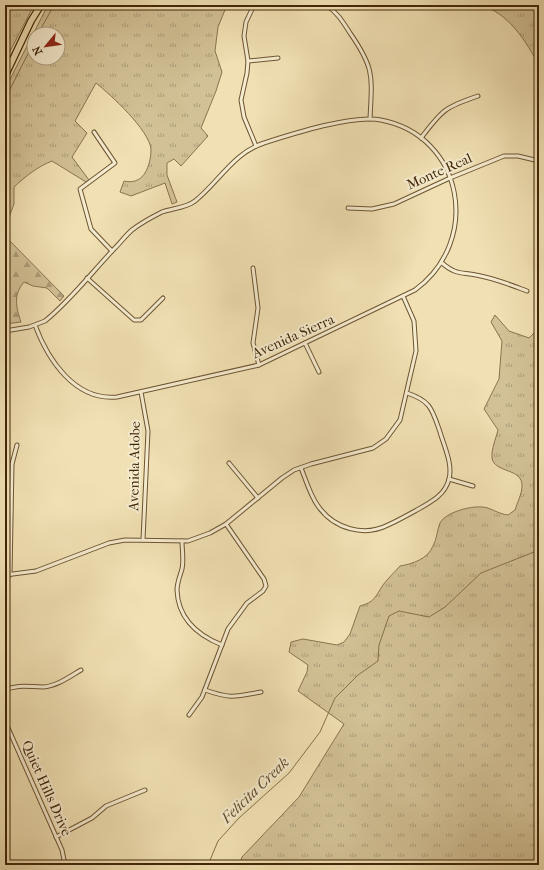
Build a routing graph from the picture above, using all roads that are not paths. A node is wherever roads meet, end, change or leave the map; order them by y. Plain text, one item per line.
1 (11, 5) edge
2 (41, 5) edge
3 (254, 5) edge
4 (326, 5) edge
5 (5, 10) edge
6 (278, 58) dead end
7 (248, 61) junction
8 (5, 76) edge
9 (478, 96) dead end
10 (370, 119) junction
11 (94, 132) dead end
12 (421, 138) junction
13 (256, 146) junction
14 (539, 160) edge
15 (450, 178) junction
16 (348, 208) dead end
17 (112, 251) junction
18 (442, 263) junction
19 (253, 268) dead end
20 (87, 278) junction
21 (527, 291) dead end
22 (404, 296) junction
23 (163, 298) dead end
24 (35, 325) junction
25 (5, 331) edge
26 (305, 343) junction
27 (259, 365) junction
28 (319, 372) dead end
29 (141, 392) junction
30 (407, 393) junction
31 (17, 445) dead end
32 (229, 463) dead end
33 (301, 468) junction
34 (449, 479) junction
35 (473, 486) dead end
36 (258, 498) junction
37 (226, 524) junction
38 (143, 540) junction
39 (182, 541) junction
40 (5, 575) edge
41 (10, 575) junction
42 (222, 645) junction
43 (81, 670) dead end
44 (5, 690) edge
45 (205, 690) junction
46 (261, 692) dead end
47 (189, 715) dead end
48 (5, 721) edge
49 (145, 790) dead end
50 (56, 837) junction
51 (65, 865) edge

1 - 5 highway
2 - 8 highway
3 - 7 street
4 - 10 street
6 - 7 street
7 - 13 street
9 - 12 street
10 - 12 street, Avenida Sierra
10 - 13 street, Avenida Sierra
11 - 17 street
12 - 15 street, Avenida Sierra
13 - 17 street, Avenida Sierra
14 - 15 street, Monte Real
15 - 16 street, Monte Real
15 - 18 street, Avenida Sierra
17 - 20 street, Avenida Sierra
18 - 21 street
18 - 22 street, Avenida Sierra
19 - 27 street
20 - 23 street
20 - 24 street, Avenida Sierra
22 - 26 street, Avenida Sierra
22 - 30 street
24 - 25 street, Avenida Sierra
24 - 29 street, Avenida Sierra
26 - 27 street, Avenida Sierra
26 - 28 street
27 - 29 street, Avenida Sierra
29 - 38 street, Avenida Adobe
30 - 33 street
30 - 34 street
31 - 41 street
32 - 36 street
33 - 34 street
33 - 36 street
34 - 35 street
36 - 37 street
37 - 39 street
37 - 42 street
38 - 39 street
38 - 41 street
39 - 42 street
40 - 41 street
42 - 45 street
43 - 44 street
45 - 46 street
45 - 47 street
48 - 50 street, Quiet Hills Drive
49 - 50 street
50 - 51 street, Quiet Hills Drive

